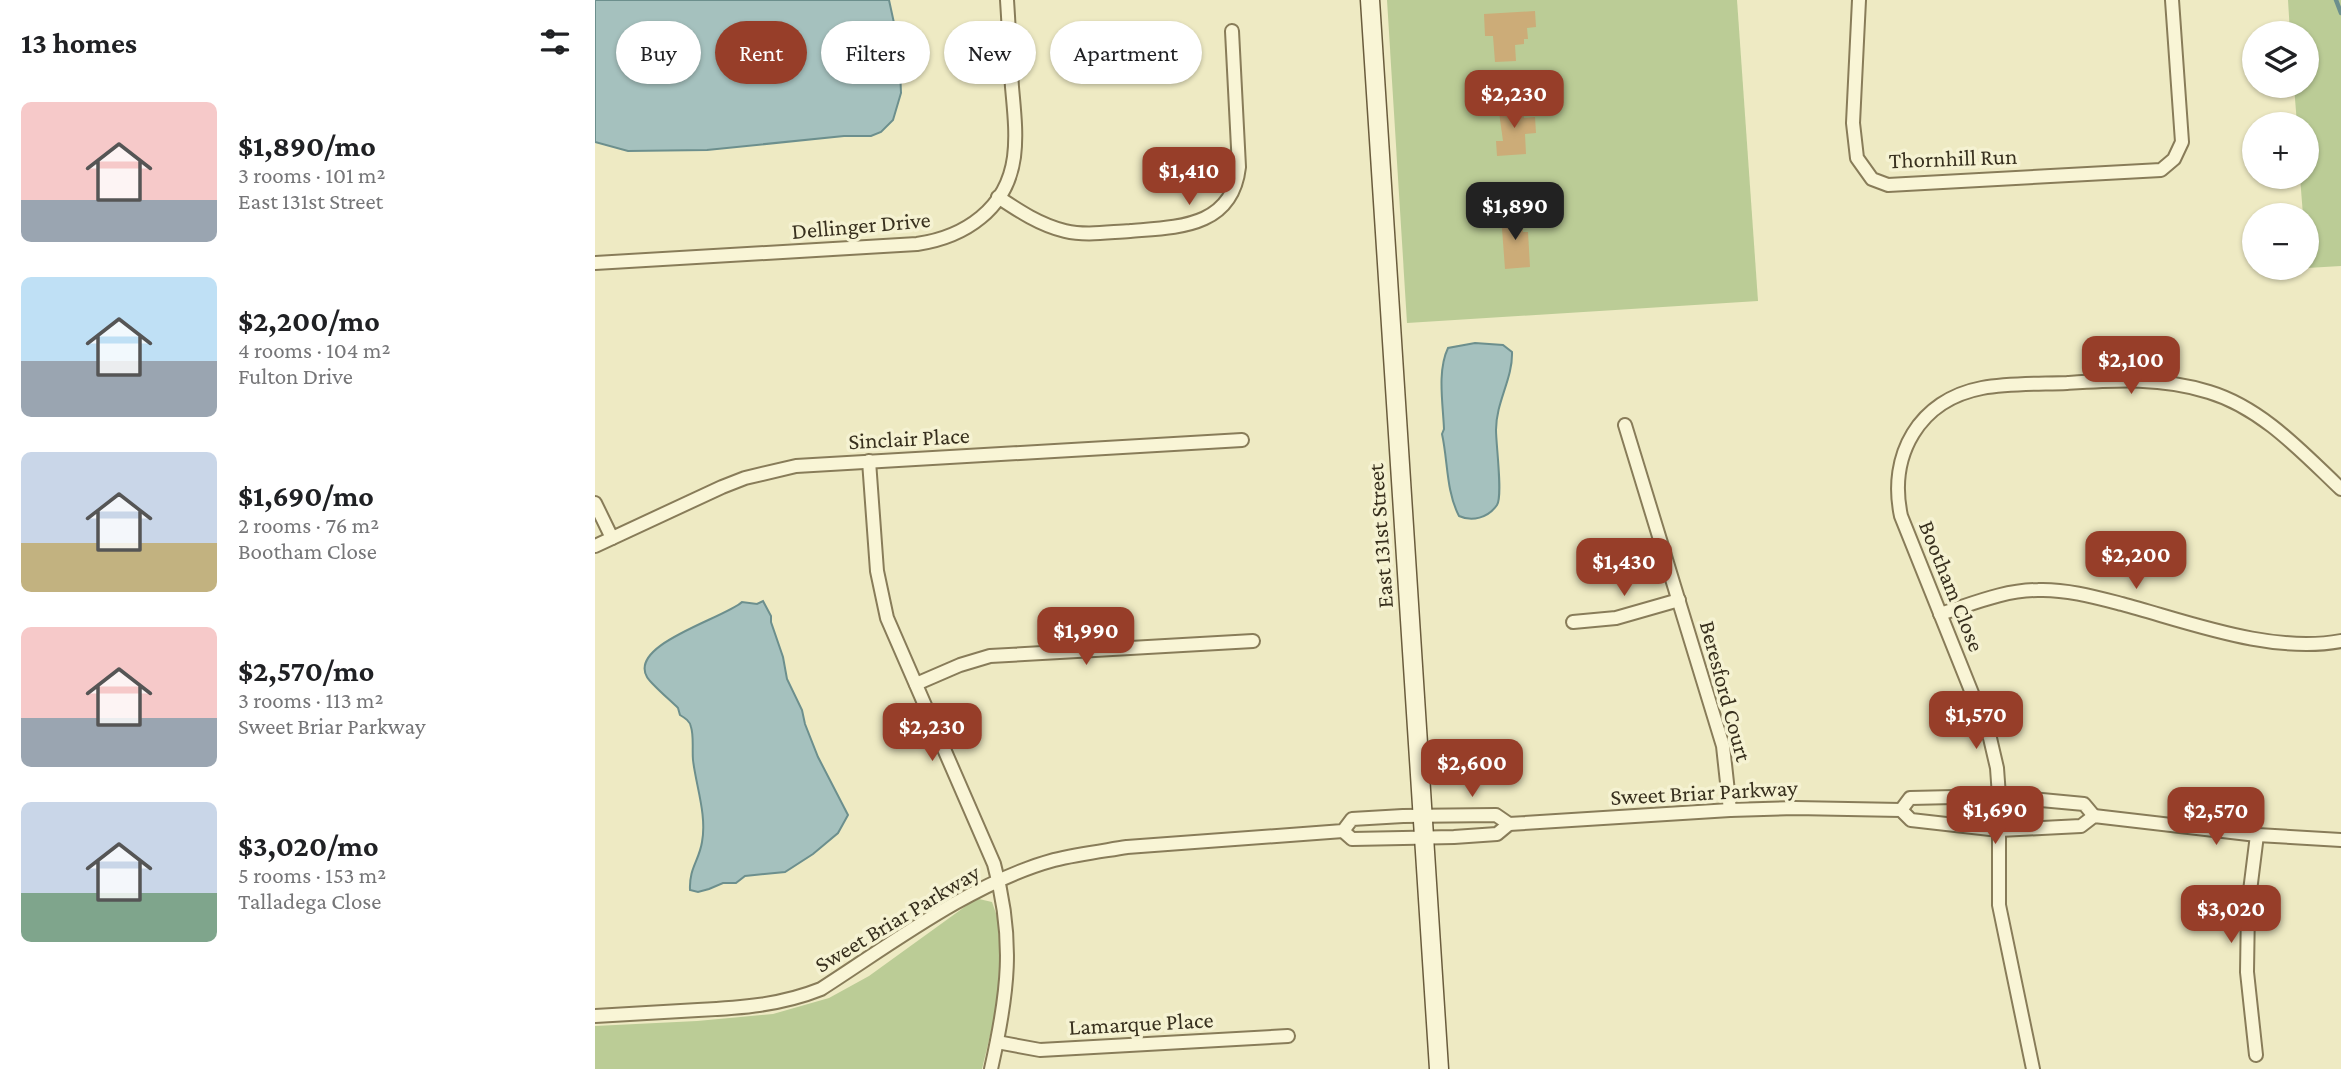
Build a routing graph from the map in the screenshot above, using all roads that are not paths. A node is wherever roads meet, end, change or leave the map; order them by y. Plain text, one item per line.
1 (1007, 0) edge
2 (1370, 0) edge
3 (1859, 0) edge
4 (2172, 0) edge
5 (1232, 31) dead end
6 (998, 197) junction
7 (595, 263) edge
8 (1625, 425) dead end
9 (1242, 440) dead end
10 (869, 461) junction
11 (2341, 489) edge
12 (595, 503) edge
13 (612, 538) junction
14 (595, 546) edge
15 (1679, 600) junction
16 (1940, 614) junction
17 (1573, 622) dead end
18 (1253, 641) dead end
19 (2341, 641) edge
20 (916, 684) junction
21 (1999, 796) junction
22 (1730, 810) junction
23 (1901, 810) junction
24 (1423, 816) junction
25 (2094, 816) junction
26 (1509, 824) junction
27 (1999, 830) junction
28 (1343, 831) junction
29 (2257, 835) junction
30 (1424, 837) junction
31 (2341, 840) edge
32 (999, 882) junction
33 (595, 1016) edge
34 (1288, 1036) dead end
35 (997, 1042) junction
36 (2256, 1055) dead end
37 (991, 1069) edge
38 (1439, 1069) edge
39 (2033, 1069) edge

1 - 6 street, Dellinger Drive
2 - 24 street, East 131st Street
3 - 4 street, Thornhill Run
5 - 6 street
6 - 7 street, Dellinger Drive
8 - 15 street, Beresford Court
9 - 10 street, Sinclair Place
10 - 13 street, Sinclair Place
10 - 20 street
11 - 16 street, Bootham Close
12 - 13 street
13 - 14 street, Sinclair Place
15 - 17 street
15 - 22 street, Beresford Court
16 - 19 street
16 - 21 street, Bootham Close
18 - 20 street
20 - 32 street
21 - 23 street, Sweet Briar Parkway
21 - 25 street, Sweet Briar Parkway
21 - 27 street, Bootham Close
22 - 23 street, Sweet Briar Parkway
22 - 26 street, Sweet Briar Parkway
23 - 27 street, Sweet Briar Parkway
24 - 26 street, Sweet Briar Parkway
24 - 28 street, Sweet Briar Parkway
24 - 30 street, East 131st Street
25 - 27 street, Sweet Briar Parkway
25 - 29 street, Sweet Briar Parkway
26 - 30 street, Sweet Briar Parkway
27 - 39 street, Bootham Close
28 - 30 street, Sweet Briar Parkway
28 - 32 street, Sweet Briar Parkway
29 - 31 street, Sweet Briar Parkway
29 - 36 street
30 - 38 street, East 131st Street
32 - 33 street, Sweet Briar Parkway
32 - 35 street
34 - 35 street, Lamarque Place
35 - 37 street

